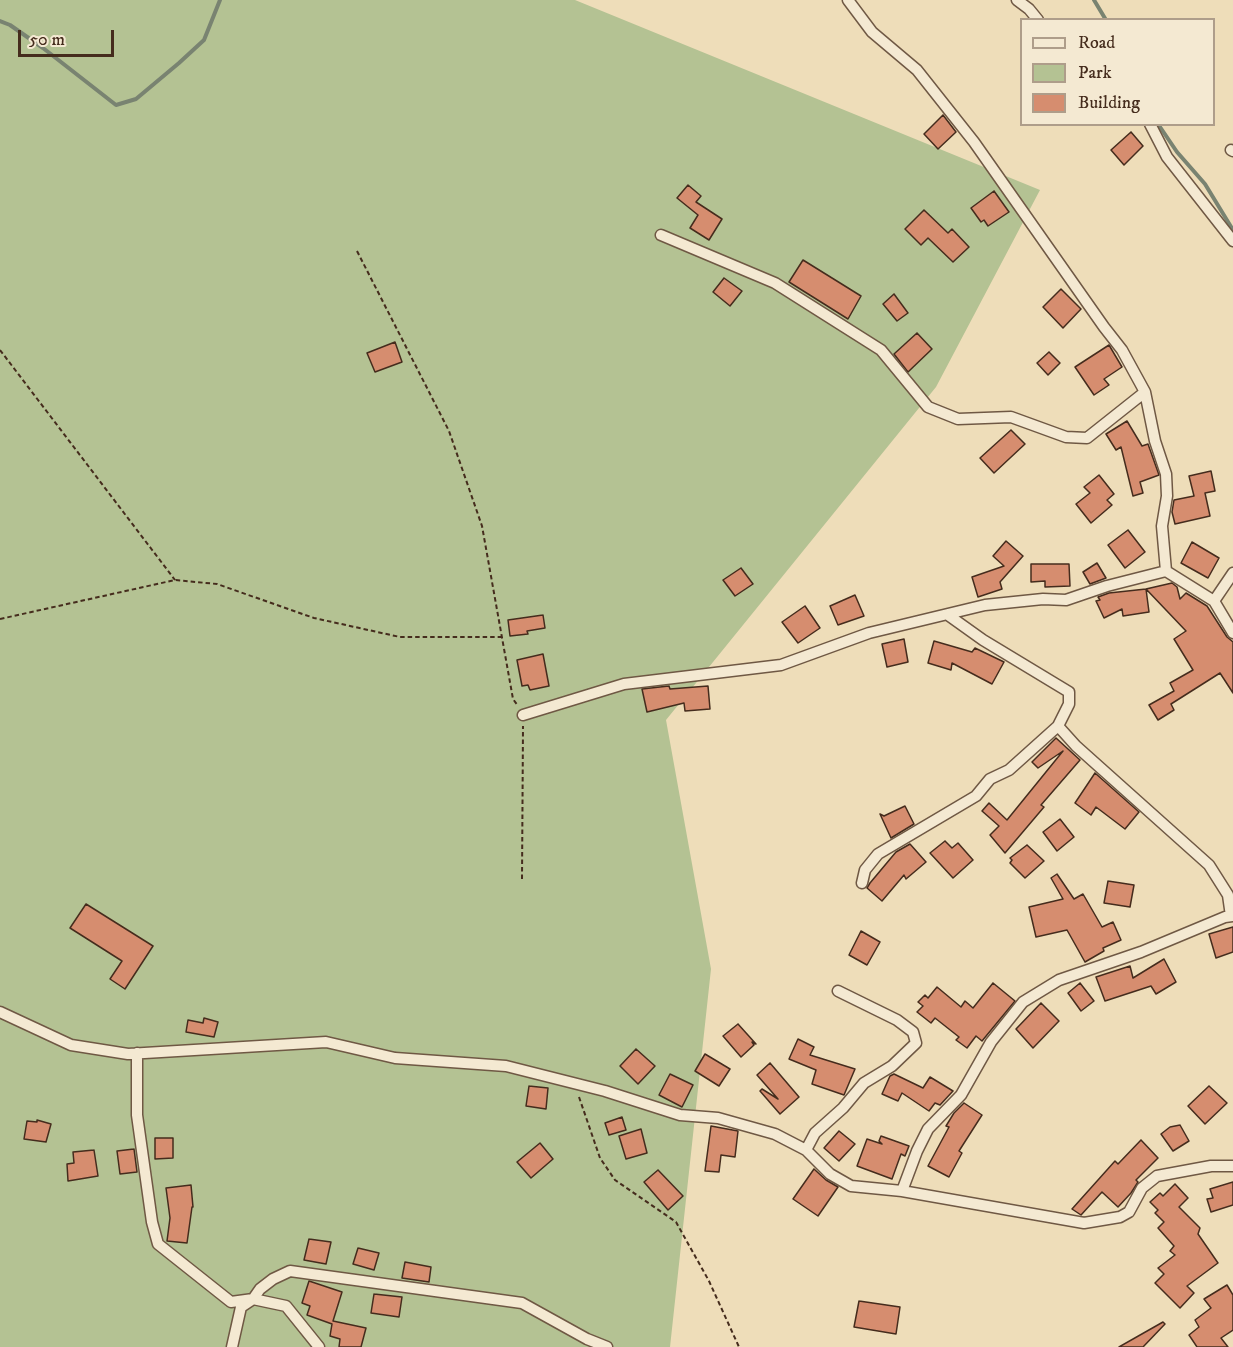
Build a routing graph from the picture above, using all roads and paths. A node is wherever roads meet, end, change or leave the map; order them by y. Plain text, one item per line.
1 (848, 0) edge
2 (1017, 0) edge
3 (1036, 18) edge
4 (1151, 126) edge
5 (661, 235) dead end
6 (1233, 241) edge
7 (357, 251) dead end
8 (0, 350) edge
9 (1145, 392) junction
10 (1166, 571) junction
11 (1233, 573) edge
12 (175, 580) junction
13 (1214, 601) junction
14 (948, 615) junction
15 (0, 619) edge
16 (1233, 633) edge
17 (502, 638) junction
18 (523, 714) junction
19 (1058, 726) junction
20 (522, 879) dead end
21 (862, 883) dead end
22 (1232, 916) edge
23 (838, 991) dead end
24 (0, 1012) edge
25 (137, 1053) junction
26 (574, 1083) junction
27 (806, 1150) junction
28 (1233, 1166) edge
29 (902, 1191) junction
30 (253, 1299) junction
31 (232, 1347) edge
32 (319, 1347) edge
33 (607, 1347) edge
34 (739, 1347) edge

1 - 9 street
2 - 3 street
4 - 6 street
5 - 9 street
7 - 17 path
8 - 12 path
9 - 10 street
10 - 13 street
10 - 14 street
11 - 13 street
12 - 15 path
12 - 17 path
13 - 16 street
14 - 18 street
14 - 19 street
17 - 18 path
18 - 20 path
19 - 21 street
19 - 22 street
22 - 29 street
23 - 27 street
24 - 25 street
25 - 26 street
25 - 30 street
26 - 27 street
26 - 34 path
27 - 29 street
28 - 29 street
30 - 31 street
30 - 32 street
30 - 33 street

